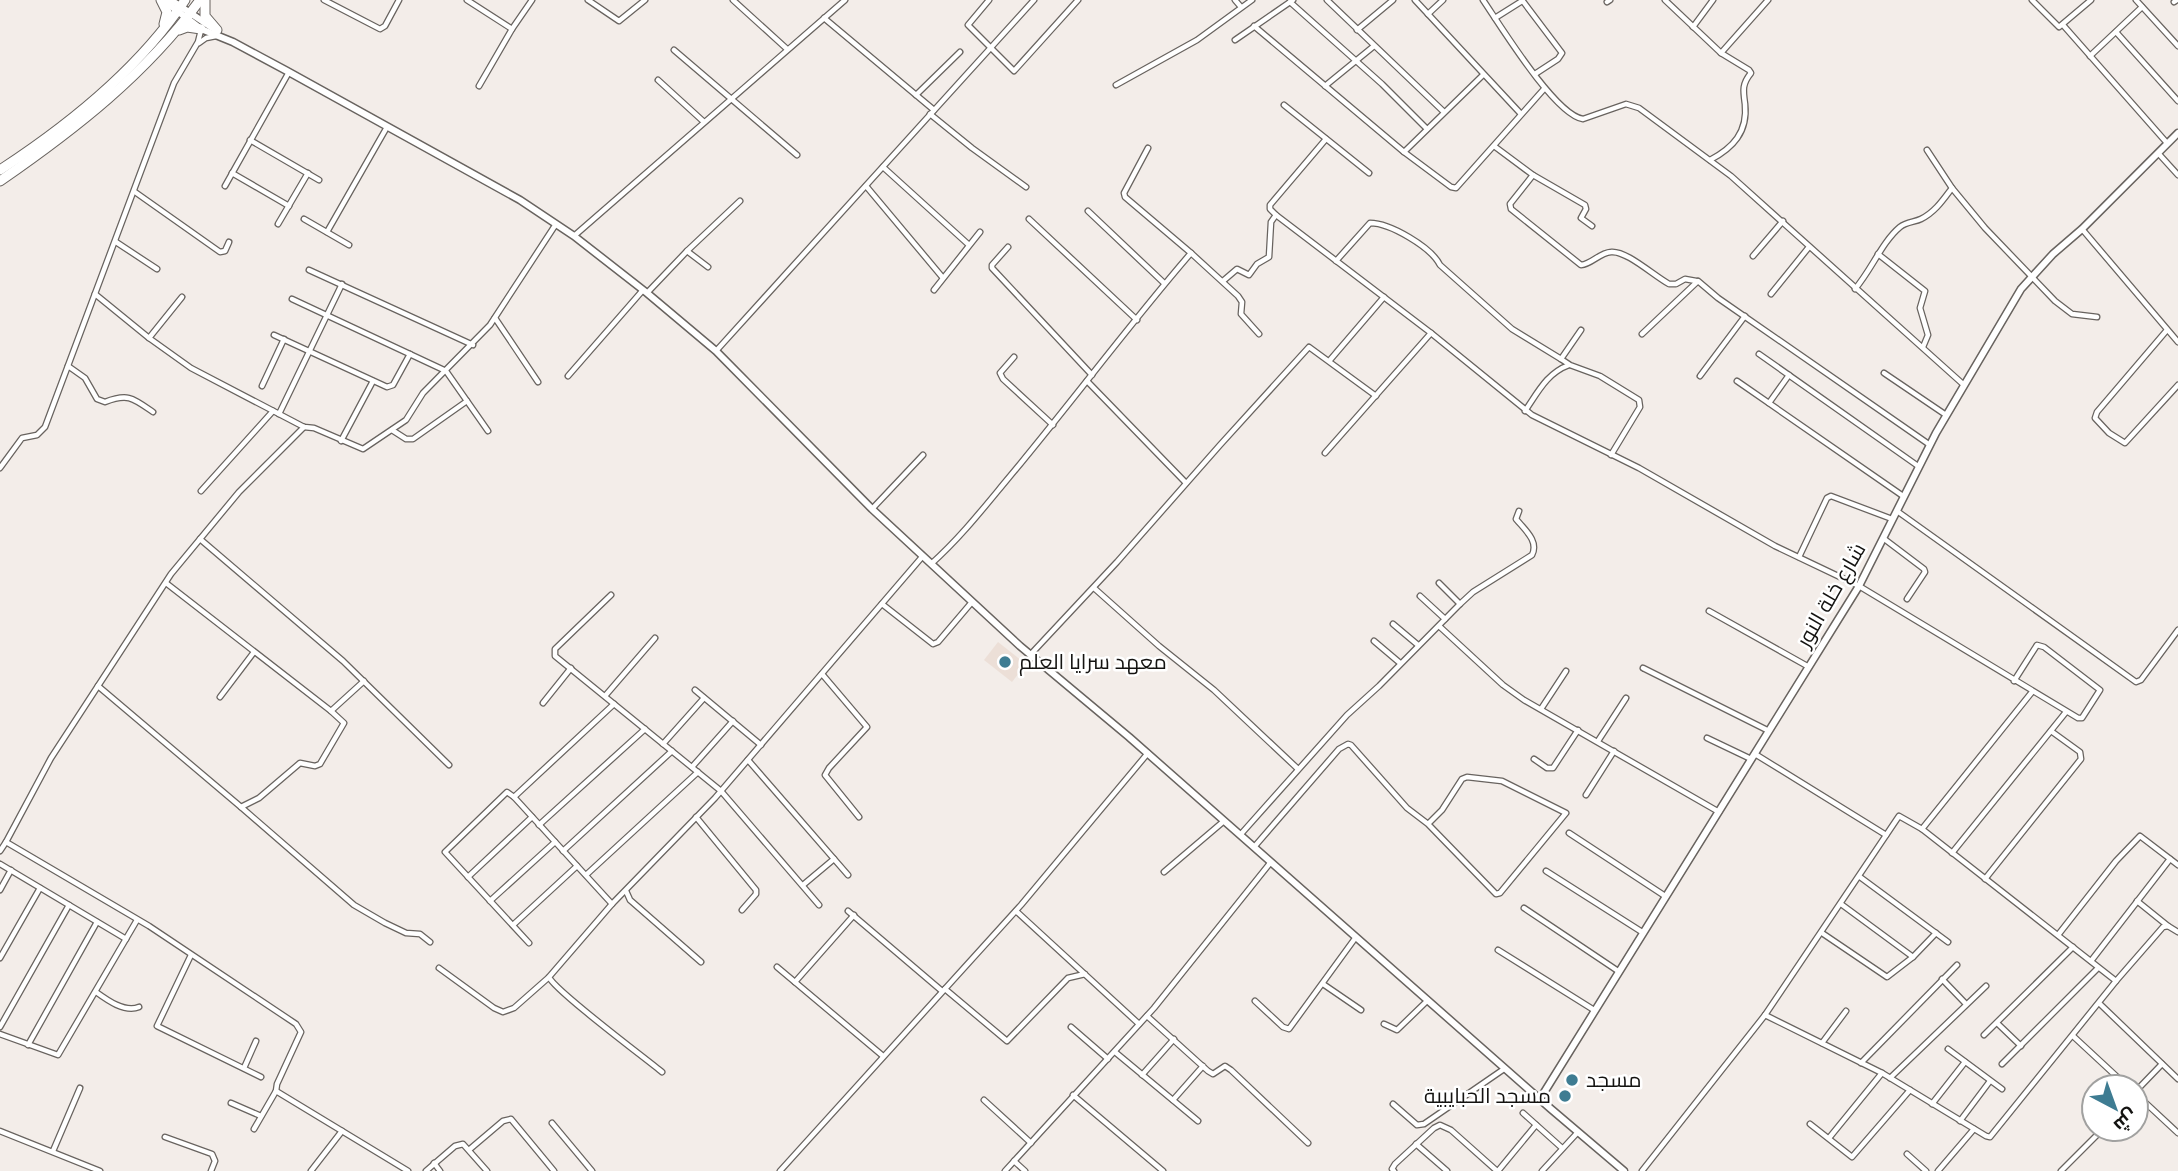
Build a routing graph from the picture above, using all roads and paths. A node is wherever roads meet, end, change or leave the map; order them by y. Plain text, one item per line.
1 (162, 0) edge
2 (171, 0) edge
3 (202, 0) edge
4 (324, 0) edge
5 (399, 0) edge
6 (467, 0) edge
7 (533, 0) edge
8 (588, 0) edge
9 (645, 0) edge
10 (733, 0) edge
11 (845, 0) edge
12 (989, 0) edge
13 (1034, 0) edge
14 (1078, 0) edge
15 (1235, 0) edge
16 (1252, 0) edge
17 (1326, 0) edge
18 (1415, 0) edge
19 (1443, 0) edge
20 (1483, 0) edge
21 (1522, 0) edge
22 (1665, 0) edge
23 (1713, 0) edge
24 (1768, 0) edge
25 (2032, 0) edge
26 (2091, 0) edge
27 (2136, 0) edge
28 (1291, 1) edge
29 (1390, 1) edge
30 (181, 6) edge
31 (2142, 7) junction
32 (1241, 8) junction
33 (1428, 14) junction
34 (188, 16) junction
35 (824, 18) junction
36 (1495, 18) junction
37 (2063, 25) junction
38 (1254, 26) junction
39 (1693, 27) junction
40 (201, 29) junction
41 (512, 29) junction
42 (1357, 30) junction
43 (161, 32) junction
44 (2116, 32) junction
45 (217, 33) junction
46 (172, 35) junction
47 (1235, 40) dead end
48 (195, 46) junction
49 (1374, 46) junction
50 (2178, 46) edge
51 (991, 48) junction
52 (787, 49) junction
53 (674, 50) dead end
54 (960, 52) dead end
55 (1721, 53) junction
56 (2090, 56) junction
57 (1356, 63) junction
58 (289, 72) junction
59 (1535, 74) junction
60 (1483, 75) junction
61 (658, 80) dead end
62 (1116, 85) dead end
63 (479, 86) dead end
64 (1325, 86) junction
65 (1544, 89) junction
66 (916, 95) junction
67 (730, 100) junction
68 (2178, 101) edge
69 (1284, 105) dead end
70 (932, 112) junction
71 (1444, 112) junction
72 (1521, 114) junction
73 (704, 122) junction
74 (388, 126) junction
75 (1427, 129) junction
76 (2178, 133) edge
77 (1326, 139) junction
78 (250, 141) junction
79 (2167, 143) junction
80 (1494, 146) junction
81 (1148, 148) dead end
82 (1927, 150) dead end
83 (1404, 152) junction
84 (2158, 153) junction
85 (797, 155) dead end
86 (1710, 160) junction
87 (883, 167) junction
88 (0, 170) edge
89 (232, 173) junction
90 (308, 173) junction
91 (1368, 173) dead end
92 (1533, 175) junction
93 (2178, 175) edge
94 (319, 180) dead end
95 (0, 181) edge
96 (225, 186) dead end
97 (866, 186) junction
98 (1026, 187) dead end
99 (1952, 188) junction
100 (135, 192) junction
101 (740, 201) dead end
102 (289, 206) junction
103 (1088, 211) dead end
104 (1276, 215) junction
105 (304, 219) dead end
106 (1029, 219) dead end
107 (1783, 221) junction
108 (278, 223) dead end
109 (556, 223) junction
110 (1592, 226) dead end
111 (2082, 229) junction
112 (327, 232) junction
113 (979, 232) dead end
114 (574, 236) junction
115 (116, 242) junction
116 (229, 242) dead end
117 (349, 245) dead end
118 (969, 245) junction
119 (1008, 247) dead end
120 (1809, 247) junction
121 (687, 251) junction
122 (1191, 253) junction
123 (1878, 254) junction
124 (1753, 256) dead end
125 (1336, 261) junction
126 (708, 267) dead end
127 (157, 269) dead end
128 (309, 270) dead end
129 (2031, 276) junction
130 (943, 278) junction
131 (1223, 281) junction
132 (1696, 281) junction
133 (1164, 283) junction
134 (342, 284) junction
135 (1855, 289) junction
136 (934, 290) dead end
137 (645, 291) junction
138 (95, 294) junction
139 (1771, 294) dead end
140 (182, 297) dead end
141 (1384, 297) junction
142 (292, 299) dead end
143 (327, 315) junction
144 (1745, 316) junction
145 (2097, 317) dead end
146 (495, 318) junction
147 (1137, 320) junction
148 (1581, 330) dead end
149 (2167, 330) junction
150 (1431, 333) junction
151 (1259, 334) dead end
152 (1642, 334) dead end
153 (274, 335) dead end
154 (149, 338) junction
155 (284, 339) junction
156 (2178, 342) edge
157 (473, 345) junction
158 (1923, 347) junction
159 (310, 351) junction
160 (716, 351) junction
161 (410, 354) junction
162 (1759, 354) dead end
163 (1014, 357) dead end
164 (1561, 359) junction
165 (1330, 360) junction
166 (1570, 365) junction
167 (68, 366) junction
168 (446, 371) junction
169 (1884, 373) dead end
170 (1093, 375) junction
171 (1789, 375) junction
172 (568, 376) dead end
173 (1700, 376) dead end
174 (373, 381) junction
175 (1087, 381) junction
176 (1737, 381) dead end
177 (538, 382) dead end
178 (1965, 385) junction
179 (2178, 385) edge
180 (262, 386) dead end
181 (1376, 396) junction
182 (467, 401) junction
183 (1769, 403) junction
184 (273, 411) junction
185 (1525, 411) junction
186 (153, 412) dead end
187 (279, 414) junction
188 (1947, 415) junction
189 (1053, 425) junction
190 (304, 427) junction
191 (392, 430) junction
192 (488, 431) dead end
193 (341, 441) junction
194 (1930, 445) junction
195 (1325, 453) dead end
196 (923, 455) dead end
197 (1611, 455) junction
198 (1919, 466) junction
199 (0, 468) edge
200 (1186, 483) junction
201 (201, 491) dead end
202 (1903, 496) junction
203 (872, 509) junction
204 (1897, 511) junction
205 (1519, 512) dead end
206 (1893, 520) junction
207 (1883, 538) junction
208 (200, 539) junction
209 (922, 557) junction
210 (1798, 557) junction
211 (931, 564) junction
212 (166, 583) junction
213 (1439, 583) dead end
214 (1859, 586) junction
215 (1094, 588) junction
216 (611, 595) dead end
217 (1420, 596) dead end
218 (1907, 598) dead end
219 (972, 602) junction
220 (882, 604) junction
221 (1460, 604) junction
222 (1709, 611) dead end
223 (1445, 620) junction
224 (1393, 624) dead end
225 (1438, 626) junction
226 (2178, 630) edge
227 (655, 638) dead end
228 (1374, 640) dead end
229 (1418, 645) junction
230 (254, 652) junction
231 (1031, 654) junction
232 (1399, 663) junction
233 (1810, 667) junction
234 (570, 668) junction
235 (1643, 668) dead end
236 (1566, 671) dead end
237 (821, 674) junction
238 (364, 681) junction
239 (2014, 681) junction
240 (98, 686) junction
241 (695, 690) dead end
242 (2032, 692) junction
243 (605, 696) junction
244 (220, 697) dead end
245 (704, 698) junction
246 (1626, 698) dead end
247 (543, 703) dead end
248 (614, 704) junction
249 (1541, 709) junction
250 (331, 710) junction
251 (2066, 712) junction
252 (733, 721) junction
253 (645, 729) junction
254 (1578, 730) junction
255 (2051, 731) junction
256 (1770, 732) junction
257 (1707, 737) dead end
258 (1598, 741) junction
259 (663, 744) junction
260 (761, 745) junction
261 (672, 751) junction
262 (1614, 751) junction
263 (1147, 753) junction
264 (1754, 757) junction
265 (1534, 758) dead end
266 (748, 760) junction
267 (449, 765) dead end
268 (692, 767) junction
269 (1298, 769) junction
270 (698, 772) junction
271 (721, 791) junction
272 (1586, 795) dead end
273 (514, 797) junction
274 (241, 807) junction
275 (1719, 812) junction
276 (533, 817) junction
277 (696, 817) junction
278 (859, 817) dead end
279 (1225, 820) junction
280 (1428, 824) junction
281 (539, 825) junction
282 (1922, 829) junction
283 (1569, 833) dead end
284 (1241, 834) junction
285 (1886, 835) junction
286 (6, 842) junction
287 (555, 842) junction
288 (1255, 846) junction
289 (563, 850) junction
290 (0, 851) edge
291 (1952, 853) junction
292 (834, 859) junction
293 (2170, 859) junction
294 (1272, 861) junction
295 (0, 864) edge
296 (2178, 865) edge
297 (577, 866) junction
298 (11, 870) junction
299 (1546, 871) dead end
300 (1164, 872) dead end
301 (586, 875) junction
302 (848, 875) dead end
303 (468, 877) junction
304 (1860, 877) junction
305 (1985, 879) junction
306 (803, 885) junction
307 (40, 888) junction
308 (0, 890) edge
309 (626, 890) junction
310 (1665, 896) junction
311 (490, 901) junction
312 (2137, 901) junction
313 (612, 904) junction
314 (1841, 904) junction
315 (69, 905) junction
316 (819, 905) dead end
317 (1524, 908) dead end
318 (742, 911) dead end
319 (848, 911) dead end
320 (1016, 911) junction
321 (853, 915) junction
322 (137, 920) junction
323 (97, 922) junction
324 (513, 925) junction
325 (2168, 926) junction
326 (1642, 932) junction
327 (2178, 932) edge
328 (1822, 933) junction
329 (1936, 933) junction
330 (2058, 935) junction
331 (1357, 936) junction
332 (126, 939) junction
333 (429, 942) dead end
334 (1948, 942) dead end
335 (529, 943) dead end
336 (2073, 947) junction
337 (1498, 950) dead end
338 (191, 955) junction
339 (1913, 957) junction
340 (0, 958) edge
341 (2091, 961) junction
342 (701, 962) dead end
343 (1957, 965) dead end
344 (777, 967) dead end
345 (439, 968) dead end
346 (2098, 968) junction
347 (1618, 971) junction
348 (1085, 974) junction
349 (550, 977) junction
350 (1942, 979) junction
351 (2116, 981) junction
352 (795, 982) junction
353 (1323, 984) junction
354 (1986, 986) dead end
355 (944, 990) junction
356 (96, 992) junction
357 (1429, 999) junction
358 (1255, 1001) dead end
359 (1966, 1004) junction
360 (2100, 1004) junction
361 (139, 1007) dead end
362 (1362, 1010) dead end
363 (1594, 1010) junction
364 (1846, 1011) dead end
365 (1765, 1015) junction
366 (1147, 1016) junction
367 (1997, 1023) junction
368 (1139, 1024) junction
369 (1384, 1024) dead end
370 (0, 1027) edge
371 (1071, 1027) dead end
372 (0, 1034) edge
373 (1984, 1035) dead end
374 (2073, 1036) junction
375 (1174, 1040) junction
376 (256, 1041) dead end
377 (1822, 1043) junction
378 (28, 1045) junction
379 (2021, 1046) junction
380 (1948, 1049) dead end
381 (1114, 1052) junction
382 (883, 1056) junction
383 (1108, 1059) junction
384 (1965, 1062) junction
385 (1861, 1063) junction
386 (2162, 1063) junction
387 (2002, 1064) dead end
388 (1203, 1066) junction
389 (244, 1068) junction
390 (1505, 1068) junction
391 (663, 1072) dead end
392 (1882, 1073) junction
393 (2113, 1073) edge
394 (1142, 1075) junction
395 (261, 1077) dead end
396 (2150, 1077) edge
397 (1890, 1078) junction
398 (2178, 1079) edge
399 (1990, 1081) junction
400 (80, 1088) dead end
401 (2002, 1089) dead end
402 (1910, 1090) junction
403 (276, 1091) junction
404 (1073, 1095) junction
405 (1540, 1099) junction
406 (985, 1100) dead end
407 (1173, 1100) junction
408 (231, 1103) dead end
409 (1393, 1104) dead end
410 (1932, 1104) junction
411 (2150, 1106) edge
412 (1523, 1113) dead end
413 (261, 1116) junction
414 (1198, 1121) dead end
415 (1960, 1121) junction
416 (552, 1122) dead end
417 (1810, 1124) dead end
418 (1536, 1125) junction
419 (254, 1129) dead end
420 (1974, 1129) junction
421 (342, 1130) junction
422 (0, 1131) edge
423 (1578, 1132) junction
424 (2178, 1133) edge
425 (165, 1137) dead end
426 (1829, 1138) junction
427 (1031, 1143) junction
428 (1308, 1143) dead end
429 (2089, 1143) edge
430 (1416, 1144) junction
431 (1562, 1148) junction
432 (470, 1149) junction
433 (53, 1152) junction
434 (1907, 1154) dead end
435 (1014, 1161) junction
436 (434, 1163) junction
437 (100, 1171) edge
438 (211, 1171) edge
439 (311, 1171) edge
440 (408, 1171) edge
441 (426, 1171) edge
442 (440, 1171) edge
443 (487, 1171) edge
444 (554, 1171) edge
445 (592, 1171) edge
446 (780, 1171) edge
447 (1005, 1171) edge
448 (1025, 1171) edge
449 (1163, 1171) edge
450 (1394, 1171) edge
451 (1447, 1171) edge
452 (1498, 1171) edge
453 (1542, 1171) edge
454 (1624, 1171) edge
455 (1642, 1171) edge
456 (1926, 1171) edge
457 (1938, 1171) edge
458 (2061, 1171) edge

1 - 30 main road
1 - 43 highway
2 - 30 main road
3 - 34 highway
3 - 45 highway
4 - 5 street
6 - 41 street
7 - 41 street
8 - 9 street
10 - 52 street
11 - 35 street
12 - 51 street
13 - 51 street
14 - 51 street
15 - 32 street
16 - 32 street
17 - 42 street
18 - 33 street
19 - 33 street
20 - 36 street
21 - 36 street
21 - 59 street
22 - 39 street
23 - 39 street
24 - 55 street
25 - 37 street
26 - 37 street
27 - 31 street
28 - 38 street
28 - 57 street
29 - 42 street
30 - 34 main road
30 - 43 highway
31 - 44 street
31 - 50 street
32 - 62 street
33 - 60 street
34 - 40 main road
34 - 45 main road
34 - 46 highway
35 - 52 street
35 - 66 street
36 - 59 street
37 - 56 street
38 - 47 street
38 - 64 street
39 - 55 street
40 - 45 main road
40 - 46 highway
40 - 48 street
41 - 63 street
42 - 49 street
43 - 88 highway
44 - 56 street
44 - 68 street
45 - 48 street
45 - 58 main road
46 - 95 highway
48 - 100 street
49 - 57 street
49 - 71 street
51 - 70 street
52 - 67 street
53 - 67 street
54 - 66 street
55 - 86 street
56 - 79 street
57 - 64 street
57 - 75 street
58 - 74 main road
58 - 78 street
59 - 65 street
60 - 71 street
60 - 72 street
61 - 73 street
64 - 83 street
65 - 72 street
65 - 86 street
66 - 70 street
67 - 73 street
67 - 85 street
69 - 77 street
70 - 87 street
70 - 98 street
71 - 75 street
72 - 80 street
73 - 114 street
74 - 109 main road
74 - 112 street
75 - 83 street
76 - 79 main road, شارع خلة النور
77 - 91 street
77 - 104 street
78 - 89 street
78 - 90 street
79 - 84 main road, شارع خلة النور
80 - 83 street
80 - 92 street
81 - 122 street
82 - 99 street
84 - 93 street
84 - 111 main road, شارع خلة النور
86 - 107 street
87 - 97 street
87 - 118 street
89 - 96 street
89 - 102 street
90 - 94 street
90 - 102 street
92 - 110 street
92 - 132 street
97 - 130 street
97 - 160 street
99 - 123 street
99 - 129 street
100 - 115 street
100 - 116 street
101 - 121 street
102 - 108 street
103 - 133 street
104 - 125 street
104 - 131 street
105 - 112 street
106 - 147 street
107 - 120 street
107 - 124 street
109 - 114 main road
109 - 146 street
111 - 129 main road, شارع خلة النور
111 - 149 street
112 - 117 street
113 - 118 street
114 - 137 main road
115 - 127 street
115 - 138 street
118 - 130 street
119 - 170 street
120 - 135 street
120 - 139 street
121 - 126 street
121 - 137 street
122 - 131 street
122 - 133 street
123 - 135 street
123 - 158 street
125 - 141 street
125 - 164 street
128 - 134 street
129 - 145 street
129 - 178 main road, شارع خلة النور
130 - 136 street
131 - 151 street
132 - 144 street
132 - 152 street
133 - 147 street
134 - 143 street
134 - 157 street
135 - 158 street
137 - 160 main road
137 - 172 street
138 - 154 street
138 - 167 street
140 - 154 street
141 - 150 street
141 - 165 street
142 - 143 street
143 - 159 street
143 - 161 street
144 - 173 street
144 - 194 street
146 - 157 street
146 - 177 street
147 - 170 street
148 - 164 street
149 - 156 street
149 - 179 street
150 - 181 street
150 - 185 street
153 - 155 street
154 - 184 street
155 - 159 street
155 - 180 street
157 - 168 street
158 - 178 street
159 - 174 street
159 - 187 street
160 - 203 main road
161 - 168 street
161 - 174 street
162 - 171 street
163 - 189 street
164 - 166 street
165 - 181 street
165 - 200 street
166 - 185 street
166 - 197 street
167 - 186 street
167 - 199 street
168 - 182 street
168 - 191 street
169 - 188 street
170 - 175 street
171 - 183 street
171 - 198 street
174 - 193 street
175 - 189 street
175 - 200 street
176 - 183 street
178 - 188 main road, شارع خلة النور
181 - 195 street
182 - 191 street
182 - 192 street
183 - 202 street
184 - 187 street
184 - 201 street
185 - 197 street
187 - 190 street
188 - 194 main road, شارع خلة النور
189 - 211 street
190 - 193 street
190 - 208 street
191 - 193 street
194 - 198 main road, شارع خلة النور
196 - 203 street
197 - 210 street
198 - 202 main road, شارع خلة النور
200 - 215 street
202 - 204 main road, شارع خلة النور
203 - 209 main road
204 - 206 main road, شارع خلة النور
204 - 226 street
205 - 221 street
206 - 207 main road, شارع خلة النور
206 - 210 street
207 - 214 main road, شارع خلة النور
207 - 218 street
208 - 212 street
208 - 238 street
209 - 211 main road
209 - 220 street
210 - 214 street
211 - 219 main road
212 - 230 street
212 - 240 street
213 - 221 street
214 - 233 main road, شارع خلة النور
214 - 239 street
215 - 231 street
215 - 269 street
216 - 234 street
217 - 223 street
219 - 220 street
219 - 231 main road
220 - 237 street
221 - 223 street
222 - 233 street
223 - 225 street
224 - 229 street
225 - 229 street
225 - 249 street
227 - 243 street
228 - 232 street
229 - 232 street
230 - 244 street
230 - 250 street
231 - 263 main road
232 - 269 street
233 - 256 main road, شارع خلة النور
234 - 243 street
234 - 247 street
235 - 256 street
236 - 249 street
237 - 260 street
237 - 278 street
238 - 250 street
238 - 267 street
239 - 242 street
239 - 251 street
240 - 274 street
240 - 286 street
241 - 245 street
242 - 251 street
242 - 282 street
243 - 248 street
245 - 252 street
245 - 259 street
246 - 258 street
248 - 253 street
248 - 273 street
249 - 254 street
250 - 274 street
251 - 255 street
252 - 260 street
252 - 268 street
253 - 259 street
253 - 281 street
254 - 258 street
254 - 265 street
255 - 291 street
255 - 305 street
256 - 264 main road, شارع خلة النور
257 - 264 street
258 - 262 street
259 - 261 street
260 - 266 street
261 - 268 street
261 - 289 street
262 - 272 street
262 - 275 street
263 - 279 main road
263 - 320 street
264 - 275 main road, شارع خلة النور
264 - 285 street
266 - 271 street
266 - 292 street
268 - 270 street
269 - 284 street
270 - 271 street
270 - 301 street
271 - 277 street
271 - 306 street
273 - 276 street
273 - 303 street
274 - 333 street
275 - 310 main road, شارع خلة النور
276 - 281 street
276 - 303 street
277 - 309 street
277 - 318 street
279 - 284 main road
279 - 300 street
280 - 280 street
280 - 288 street
281 - 287 street
282 - 285 street
282 - 291 street
283 - 310 street
284 - 288 main road
285 - 304 street
286 - 290 street
286 - 322 street
287 - 289 street
287 - 311 street
288 - 294 main road
289 - 297 street
291 - 305 street
292 - 302 street
292 - 306 street
293 - 296 street
293 - 312 street
293 - 330 street
294 - 331 main road
294 - 366 street
295 - 298 street
297 - 301 street
297 - 324 street
298 - 307 street
298 - 308 street
299 - 326 street
301 - 313 street
303 - 311 street
304 - 314 street
304 - 329 street
305 - 330 street
306 - 316 street
307 - 315 street
307 - 340 street
309 - 313 street
309 - 342 street
310 - 326 main road, شارع خلة النور
311 - 324 street
312 - 325 street
312 - 341 street
313 - 349 street
314 - 328 street
314 - 339 street
315 - 323 street
315 - 370 street
317 - 347 street
319 - 321 street
320 - 348 street
320 - 355 street
321 - 352 street
321 - 355 street
322 - 332 street
322 - 338 street
323 - 332 street
323 - 378 street
324 - 335 street
325 - 327 street
325 - 351 street
326 - 347 main road, شارع خلة النور
328 - 339 street
328 - 365 street
329 - 334 street
329 - 339 street
330 - 336 street
331 - 353 street
331 - 357 main road
332 - 356 street
336 - 341 street
336 - 367 street
337 - 363 street
338 - 389 street
338 - 403 street
341 - 346 street
343 - 350 street
344 - 352 street
345 - 349 street
346 - 351 street
346 - 379 street
347 - 363 main road, شارع خلة النور
348 - 355 street
348 - 368 street
349 - 391 street
350 - 359 street
350 - 385 street
351 - 360 street
352 - 382 street
353 - 358 street
353 - 362 street
354 - 359 street
355 - 382 street
356 - 361 street
356 - 378 street
357 - 369 street
357 - 390 main road
359 - 397 street
360 - 374 street
360 - 386 street
363 - 405 main road, شارع خلة النور
364 - 377 street
365 - 377 street
365 - 455 street
366 - 368 street
366 - 375 street
367 - 373 street
367 - 379 street
368 - 381 street
371 - 383 street
372 - 378 street
374 - 393 street
374 - 420 street
375 - 388 street
375 - 394 street
376 - 389 street
377 - 385 street
379 - 387 street
380 - 384 street
381 - 383 street
381 - 394 street
382 - 446 street
383 - 404 street
384 - 399 street
384 - 410 street
385 - 392 street
386 - 396 street
386 - 398 street
388 - 407 street
388 - 428 street
389 - 395 street
390 - 405 main road
390 - 409 street
392 - 397 street
392 - 426 street
394 - 407 street
397 - 402 street
399 - 401 street
399 - 415 street
400 - 433 street
402 - 410 street
402 - 426 street
403 - 413 street
403 - 421 street
404 - 427 street
404 - 449 street
405 - 423 main road
406 - 427 street
407 - 414 street
408 - 413 street
410 - 415 street
411 - 424 street
412 - 418 street
413 - 419 street
415 - 420 street
416 - 445 street
417 - 426 street
418 - 431 street
418 - 452 street
420 - 457 street
421 - 439 street
421 - 440 street
422 - 433 street
423 - 431 street
423 - 454 main road
425 - 438 street
427 - 435 street
429 - 458 street
430 - 450 street
430 - 451 street
430 - 452 street
431 - 453 street
432 - 436 street
432 - 443 street
432 - 444 street
433 - 437 street
434 - 456 street
435 - 447 street
435 - 448 street
436 - 441 street
436 - 442 street

